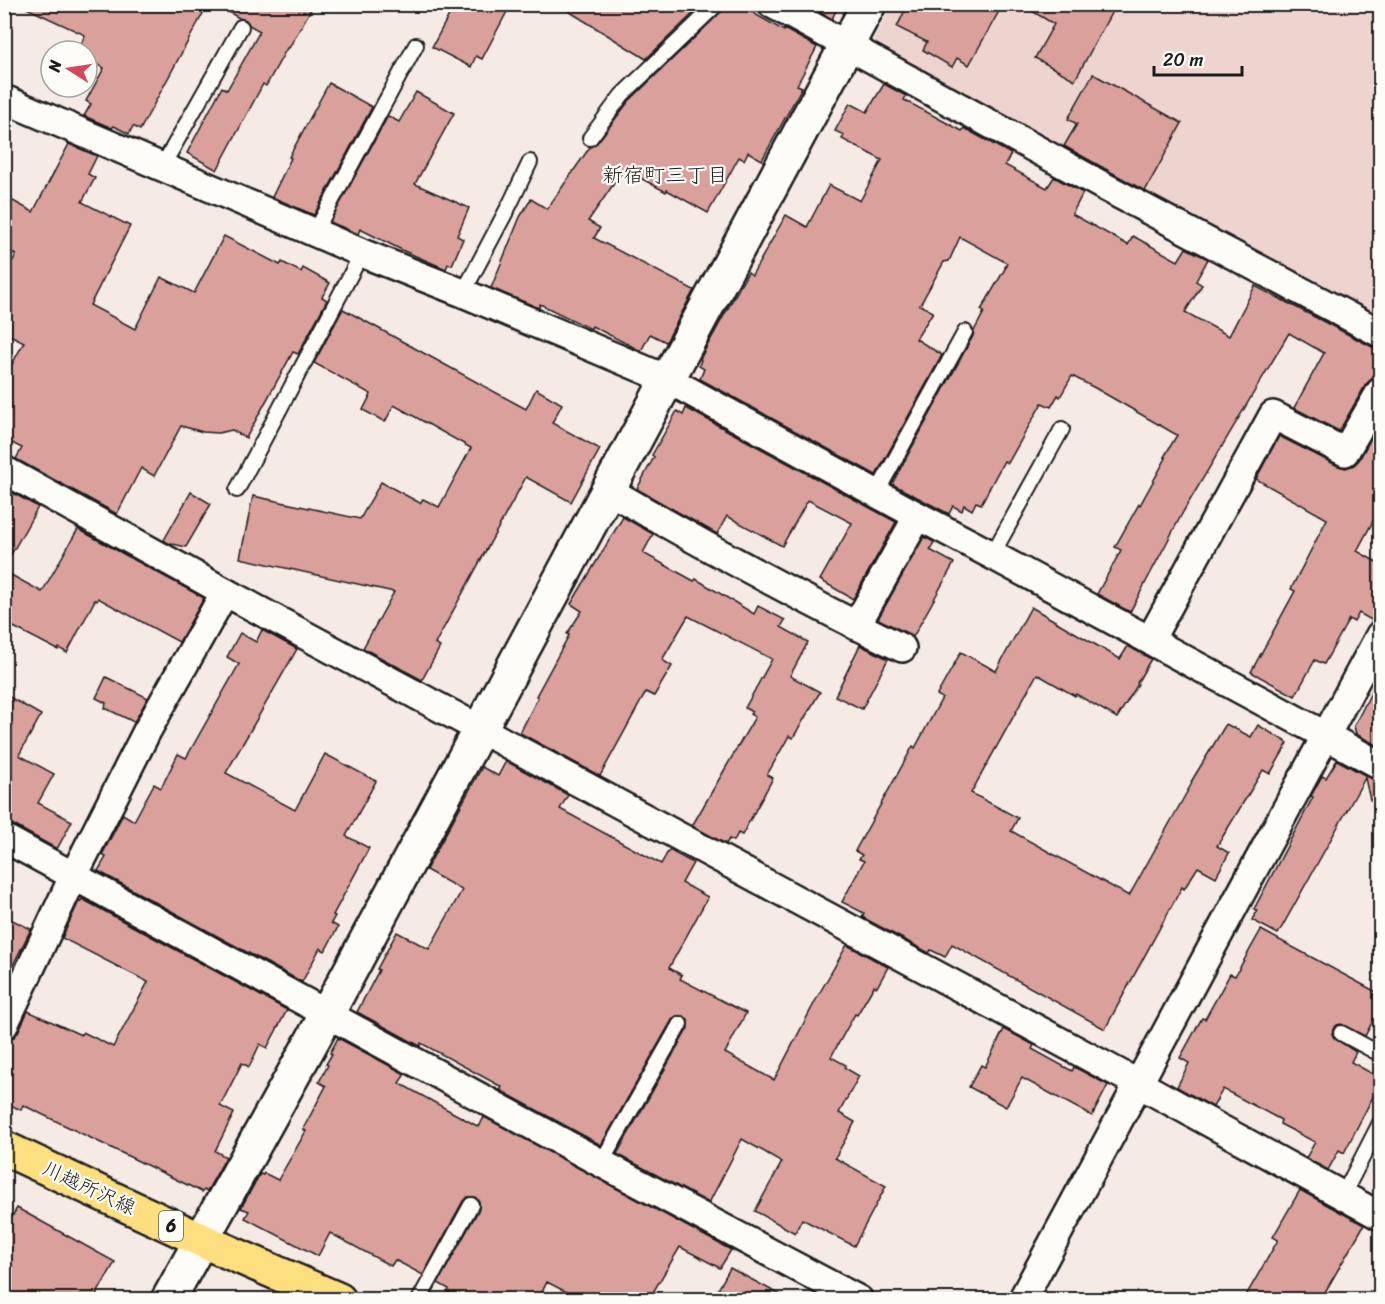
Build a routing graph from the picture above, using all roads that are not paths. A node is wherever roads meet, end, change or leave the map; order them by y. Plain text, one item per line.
1 (717, 4) edge
2 (772, 4) edge
3 (869, 4) edge
4 (241, 27) dead end
5 (416, 45) dead end
6 (848, 45) junction
7 (4, 99) edge
8 (590, 138) dead end
9 (530, 162) dead end
10 (162, 167) junction
11 (315, 232) junction
12 (362, 253) junction
13 (463, 293) junction
14 (965, 332) dead end
15 (1380, 333) edge
16 (668, 379) junction
17 (1380, 392) edge
18 (1062, 429) dead end
19 (4, 470) edge
20 (237, 490) dead end
21 (608, 490) junction
22 (876, 494) junction
23 (918, 516) junction
24 (992, 555) junction
25 (225, 592) junction
26 (856, 626) junction
27 (1380, 635) edge
28 (1150, 640) junction
29 (902, 648) dead end
30 (479, 730) junction
31 (1325, 736) junction
32 (1380, 765) edge
33 (4, 838) edge
34 (74, 875) junction
35 (327, 1014) junction
36 (680, 1024) dead end
37 (4, 1025) edge
38 (1341, 1033) dead end
39 (1380, 1054) edge
40 (1139, 1084) junction
41 (1380, 1123) edge
42 (4, 1148) edge
43 (601, 1163) junction
44 (1343, 1195) junction
45 (471, 1205) dead end
46 (1380, 1216) edge
47 (201, 1240) junction
48 (168, 1299) edge
49 (339, 1299) edge
50 (419, 1299) edge
51 (859, 1299) edge
52 (1022, 1299) edge

1 - 8 lane
2 - 6 street
3 - 6 street
4 - 10 lane
5 - 11 lane
6 - 15 street
6 - 16 street
7 - 10 street
9 - 13 lane
10 - 11 street
11 - 12 street
12 - 13 street
12 - 20 lane
13 - 16 street
14 - 22 lane
16 - 21 street
16 - 22 street
17 - 28 street
18 - 24 lane
19 - 25 street
21 - 26 street
21 - 30 street
22 - 23 street
23 - 24 street
23 - 26 street
24 - 28 street
25 - 30 street
25 - 34 street
26 - 29 street
27 - 31 street
28 - 31 street
30 - 35 street
30 - 40 street
31 - 32 street
31 - 40 street
33 - 34 street
34 - 35 street
34 - 37 street
35 - 43 street
35 - 47 street
36 - 43 lane
38 - 39 lane
40 - 44 street
40 - 52 street
41 - 44 lane
42 - 47 main road, 川越所沢線 / 6
43 - 51 street
44 - 46 street
45 - 50 lane
47 - 48 street
47 - 49 main road, 川越所沢線 / 6

